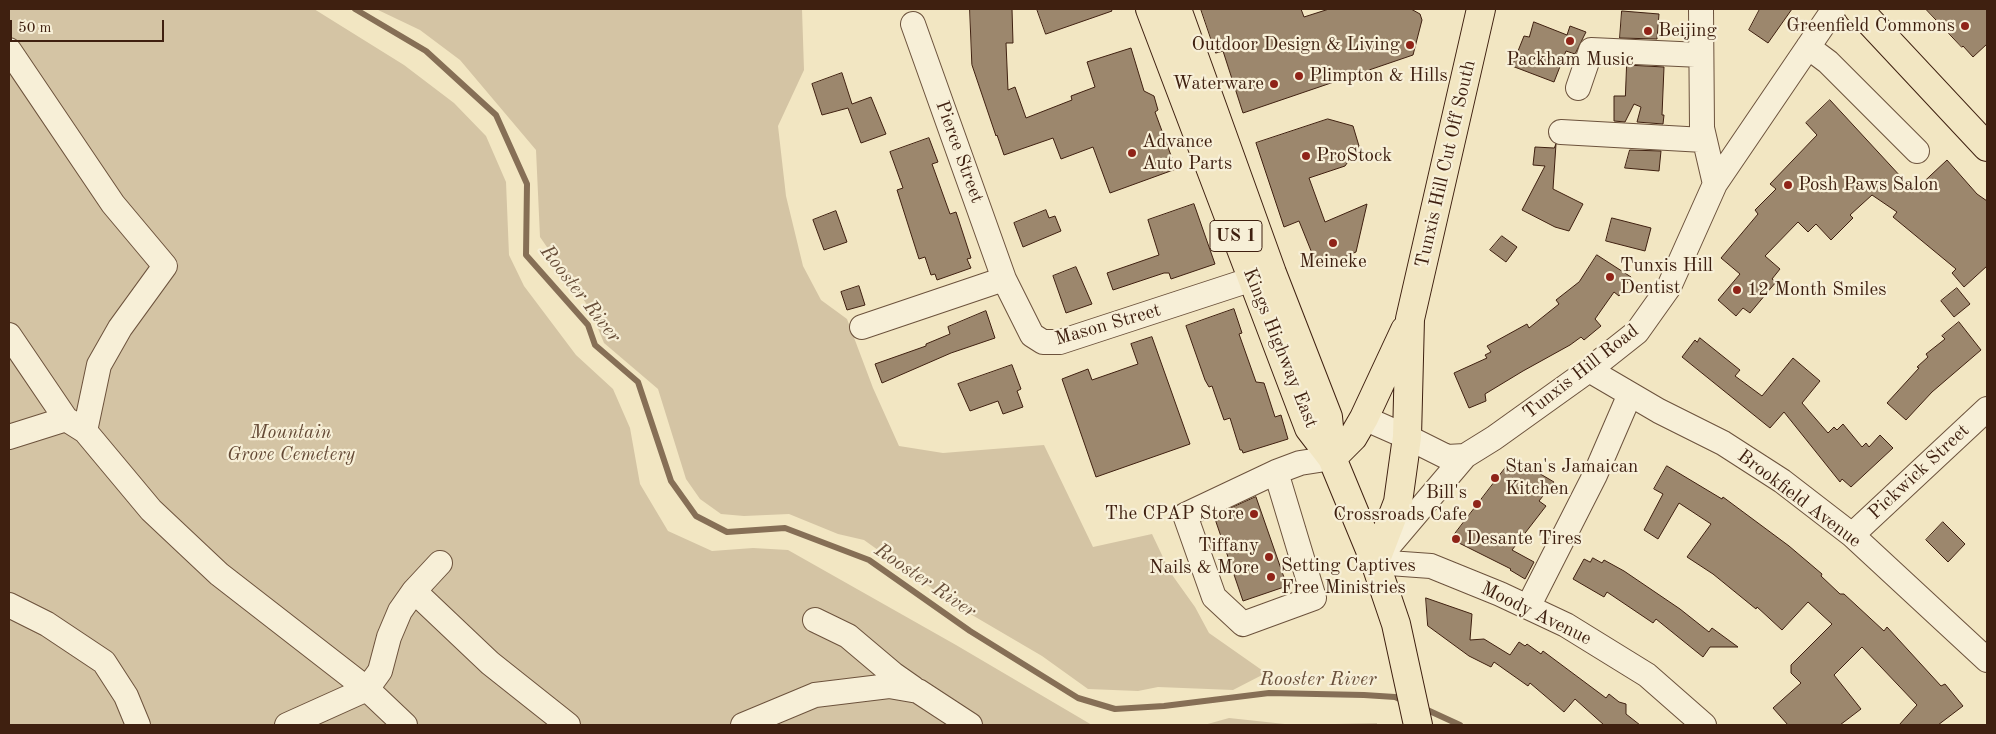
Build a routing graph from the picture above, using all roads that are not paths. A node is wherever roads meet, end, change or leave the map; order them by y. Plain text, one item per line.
1 (1158, 9) edge
2 (1481, 9) edge
3 (1696, 9) edge
4 (1701, 9) edge
5 (1834, 9) edge
6 (1858, 9) edge
7 (913, 24) dead end
8 (1808, 47) junction
9 (9, 50) edge
10 (1701, 55) junction
11 (1578, 88) dead end
12 (1561, 132) dead end
13 (1704, 140) junction
14 (1987, 146) edge
15 (1917, 150) dead end
16 (1715, 184) junction
17 (1262, 276) junction
18 (1004, 279) junction
19 (1410, 319) junction
20 (862, 327) dead end
21 (9, 335) edge
22 (1589, 370) junction
23 (1630, 394) junction
24 (1987, 409) edge
25 (1364, 418) junction
26 (76, 425) junction
27 (9, 437) edge
28 (1407, 437) junction
29 (1465, 456) junction
30 (1332, 458) junction
31 (1276, 472) junction
32 (1852, 535) junction
33 (1375, 562) junction
34 (440, 563) dead end
35 (414, 591) junction
36 (9, 605) edge
37 (1528, 607) junction
38 (815, 620) dead end
39 (1987, 660) edge
40 (367, 689) junction
41 (918, 691) junction
42 (138, 725) edge
43 (287, 725) edge
44 (405, 725) edge
45 (568, 725) edge
46 (743, 725) edge
47 (970, 725) edge
48 (1418, 725) edge
49 (1704, 725) edge

1 - 17 main road, Kings Highway East / US 1
2 - 19 main road, Tunxis Hill Cut Off South
3 - 4 street
4 - 10 street
5 - 8 street, Tunxis Hill Road
6 - 14 main road
7 - 18 street, Pierce Street
8 - 15 street
8 - 16 street, Tunxis Hill Road
9 - 26 street
10 - 11 street
10 - 13 street
12 - 13 street
13 - 16 street
16 - 22 street, Tunxis Hill Road
17 - 18 street, Mason Street
17 - 30 main road, Kings Highway East / US 1
18 - 20 street
19 - 25 main road, Tunxis Hill Cut Off South
19 - 28 main road, Tunxis Hill Cut Off South
21 - 26 street
22 - 23 street, Brookfield Avenue
22 - 29 street, Tunxis Hill Road
23 - 32 street, Brookfield Avenue
23 - 37 street
24 - 32 street, Pickwick Street
25 - 28 street
25 - 30 main road, Tunxis Hill Cut Off South
26 - 27 street
26 - 40 street
28 - 29 street
28 - 33 main road, Tunxis Hill Cut Off South
29 - 33 street, Tunxis Hill Road
30 - 31 street
30 - 33 main road, Kings Highway East / US 1
31 - 31 street
32 - 39 street, Brookfield Avenue
33 - 37 street, Moody Avenue
33 - 48 main road, Kings Highway East / US 1
34 - 35 street
35 - 40 street
35 - 45 street
36 - 42 street
37 - 49 street, Moody Avenue
38 - 41 street
40 - 43 street
40 - 44 street
41 - 46 street
41 - 47 street

